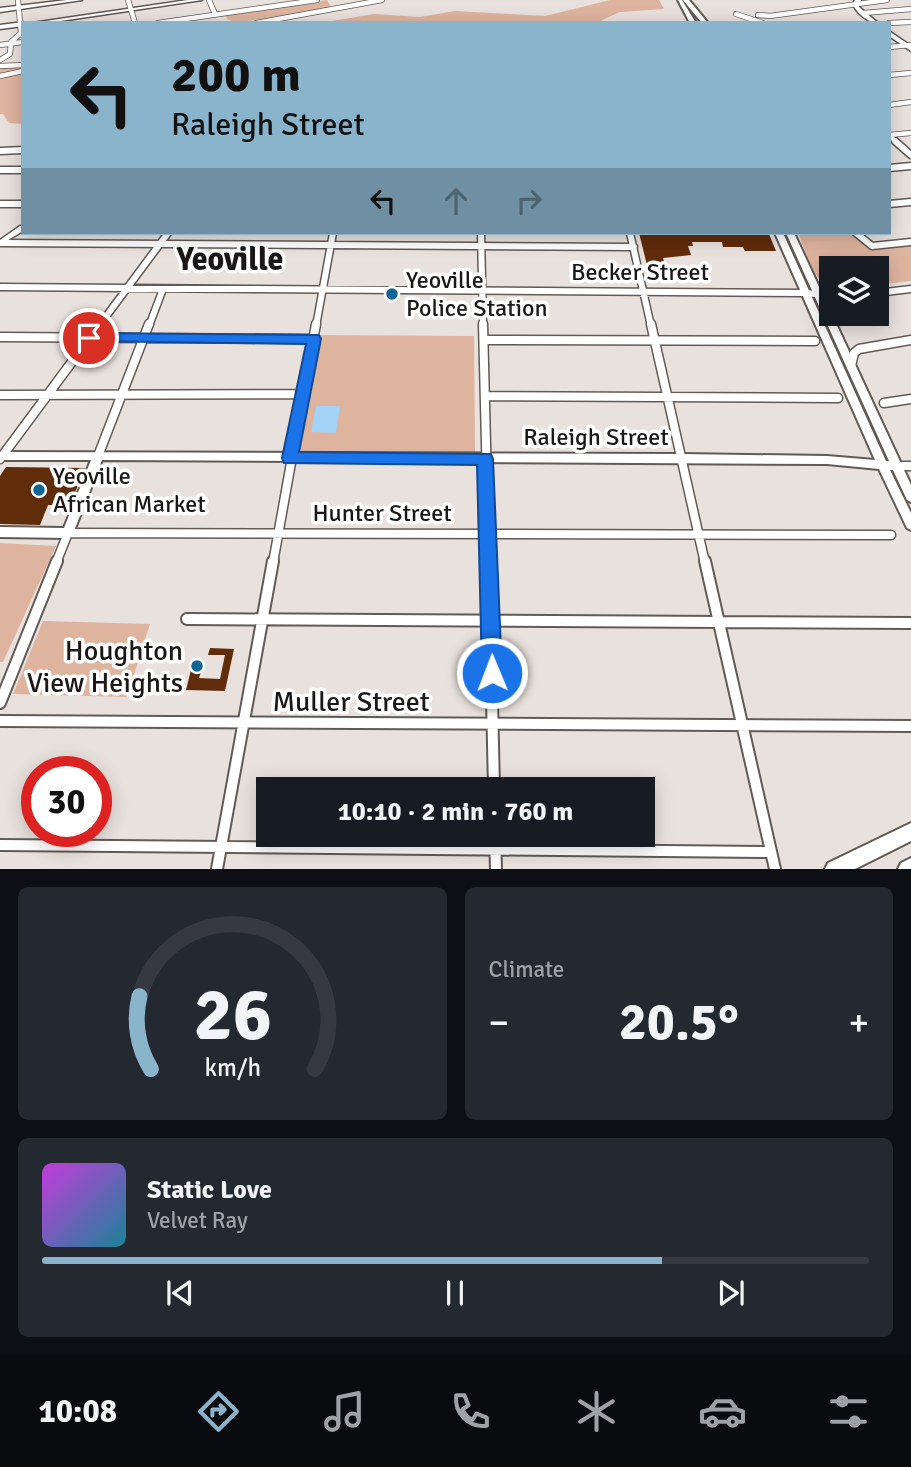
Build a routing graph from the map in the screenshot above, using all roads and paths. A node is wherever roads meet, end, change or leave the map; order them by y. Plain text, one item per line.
1 (18, 0) edge
2 (79, 0) edge
3 (128, 0) edge
4 (199, 0) edge
5 (209, 0) edge
6 (317, 0) edge
7 (382, 0) edge
8 (682, 0) edge
9 (887, 0) edge
10 (291, 2) edge
11 (857, 2) edge
12 (19, 8) junction
13 (824, 9) junction
14 (911, 9) edge
15 (0, 10) edge
16 (131, 10) junction
17 (864, 13) junction
18 (736, 14) dead end
19 (215, 15) junction
20 (21, 21) edge
21 (49, 21) edge
22 (134, 21) edge
23 (172, 21) edge
24 (267, 21) edge
25 (690, 21) edge
26 (698, 21) edge
27 (703, 21) edge
28 (757, 21) edge
29 (874, 21) edge
30 (911, 22) edge
31 (891, 23) edge
32 (21, 24) edge
33 (0, 27) edge
34 (21, 33) edge
35 (891, 34) edge
36 (21, 42) edge
37 (10, 44) junction
38 (0, 45) edge
39 (891, 47) edge
40 (909, 47) edge
41 (0, 61) edge
42 (21, 65) edge
43 (0, 66) edge
44 (21, 71) edge
45 (911, 73) edge
46 (891, 75) edge
47 (0, 76) edge
48 (911, 102) edge
49 (891, 105) edge
50 (911, 133) edge
51 (891, 135) edge
52 (891, 137) edge
53 (21, 150) edge
54 (0, 151) edge
55 (911, 155) edge
56 (911, 166) edge
57 (891, 168) edge
58 (0, 170) edge
59 (21, 170) edge
60 (911, 202) edge
61 (0, 204) edge
62 (21, 204) edge
63 (891, 204) edge
64 (21, 229) edge
65 (167, 235) edge
66 (333, 235) edge
67 (481, 235) edge
68 (631, 235) edge
69 (780, 235) edge
70 (791, 235) edge
71 (858, 235) edge
72 (911, 242) edge
73 (0, 243) edge
74 (159, 246) junction
75 (330, 246) junction
76 (481, 247) junction
77 (634, 247) junction
78 (0, 287) edge
79 (127, 289) junction
80 (163, 289) junction
81 (322, 289) junction
82 (482, 290) junction
83 (642, 291) junction
84 (909, 291) edge
85 (889, 292) edge
86 (806, 293) junction
87 (818, 294) junction
88 (0, 337) edge
89 (89, 338) junction
90 (143, 338) junction
91 (314, 339) junction
92 (484, 340) junction
93 (653, 340) junction
94 (911, 340) edge
95 (815, 341) dead end
96 (851, 366) junction
97 (0, 394) edge
98 (121, 394) junction
99 (303, 394) junction
100 (48, 395) junction
101 (485, 396) junction
102 (667, 397) junction
103 (838, 398) dead end
104 (911, 399) edge
105 (884, 403) dead end
106 (98, 456) junction
107 (1, 457) edge
108 (290, 458) junction
109 (682, 458) junction
110 (485, 459) junction
111 (881, 464) junction
112 (896, 466) junction
113 (911, 466) edge
114 (911, 496) edge
115 (911, 525) edge
116 (0, 532) edge
117 (68, 533) junction
118 (277, 534) junction
119 (487, 534) junction
120 (700, 535) junction
121 (891, 535) dead end
122 (187, 619) dead end
123 (261, 620) junction
124 (491, 621) junction
125 (720, 623) junction
126 (911, 623) edge
127 (0, 703) edge
128 (0, 721) edge
129 (242, 723) junction
130 (493, 725) junction
131 (911, 726) edge
132 (742, 727) junction
133 (494, 777) edge
134 (911, 832) edge
135 (0, 845) edge
136 (220, 848) junction
137 (495, 850) junction
138 (770, 852) junction
139 (217, 869) edge
140 (496, 869) edge
141 (775, 869) edge
142 (834, 869) edge

1 - 12 street
2 - 12 street
3 - 16 street
4 - 16 street
5 - 19 street
6 - 10 street
7 - 24 street
8 - 25 main road
8 - 26 main road
8 - 27 main road
9 - 11 street
10 - 19 street
11 - 13 street
11 - 17 street
12 - 15 street
12 - 20 street
13 - 13 street
14 - 17 street
16 - 21 street
16 - 22 street
17 - 29 street
18 - 28 street
19 - 23 street
30 - 31 street
32 - 33 street
34 - 37 street
35 - 40 street
36 - 37 street
37 - 38 street
37 - 41 street
39 - 40 street
42 - 43 street
44 - 47 street
45 - 46 street
48 - 49 street
50 - 51 street
52 - 55 street
53 - 54 street
56 - 57 street
58 - 59 street
60 - 63 street
61 - 62 street
64 - 73 street
65 - 74 street
66 - 75 street
67 - 76 street
68 - 77 street
69 - 86 main road
70 - 87 main road
71 - 72 street
73 - 74 street
74 - 75 street
74 - 79 street
75 - 76 street
75 - 81 street
76 - 77 street
76 - 82 street
77 - 83 street
78 - 79 street, Becker Street
79 - 80 street, Becker Street
79 - 89 street
80 - 81 street, Becker Street
80 - 90 street
81 - 82 street, Becker Street
81 - 91 street
82 - 83 street, Becker Street
82 - 92 street
83 - 86 street, Becker Street
83 - 93 street
84 - 85 street
86 - 87 street, Becker Street
86 - 111 main road
87 - 96 main road
88 - 89 street
89 - 90 street
89 - 100 street
90 - 91 street
90 - 98 street
91 - 99 street
92 - 93 street
92 - 101 street
93 - 95 street
93 - 102 street
94 - 96 street
96 - 112 main road
97 - 100 street
98 - 99 street
98 - 100 street
98 - 106 street
99 - 108 street
100 - 107 street
101 - 102 street
101 - 110 street
102 - 103 street
102 - 109 street
104 - 105 street
106 - 107 main road, Raleigh Street
106 - 108 main road, Raleigh Street
106 - 117 main road
108 - 110 main road, Raleigh Street
108 - 118 street
109 - 110 main road, Raleigh Street
109 - 111 main road, Raleigh Street
109 - 120 street
110 - 119 street
111 - 112 main road, Raleigh Street
111 - 115 main road
112 - 113 street
112 - 114 main road
116 - 117 main road, Hunter Street
117 - 118 street, Hunter Street
117 - 127 street
118 - 119 street, Hunter Street
118 - 123 street
119 - 120 street, Hunter Street
119 - 124 street
120 - 121 street, Hunter Street
120 - 125 street
122 - 123 street
123 - 124 street
123 - 129 street
124 - 125 street
124 - 130 street
125 - 126 street
125 - 132 street
128 - 129 street, Muller Street
129 - 130 street, Muller Street
129 - 136 street
130 - 132 street, Muller Street
130 - 133 street
131 - 132 street, Muller Street
132 - 138 street
134 - 142 main road
135 - 136 street
136 - 137 street
136 - 139 street
137 - 138 street
137 - 140 street
138 - 141 street

